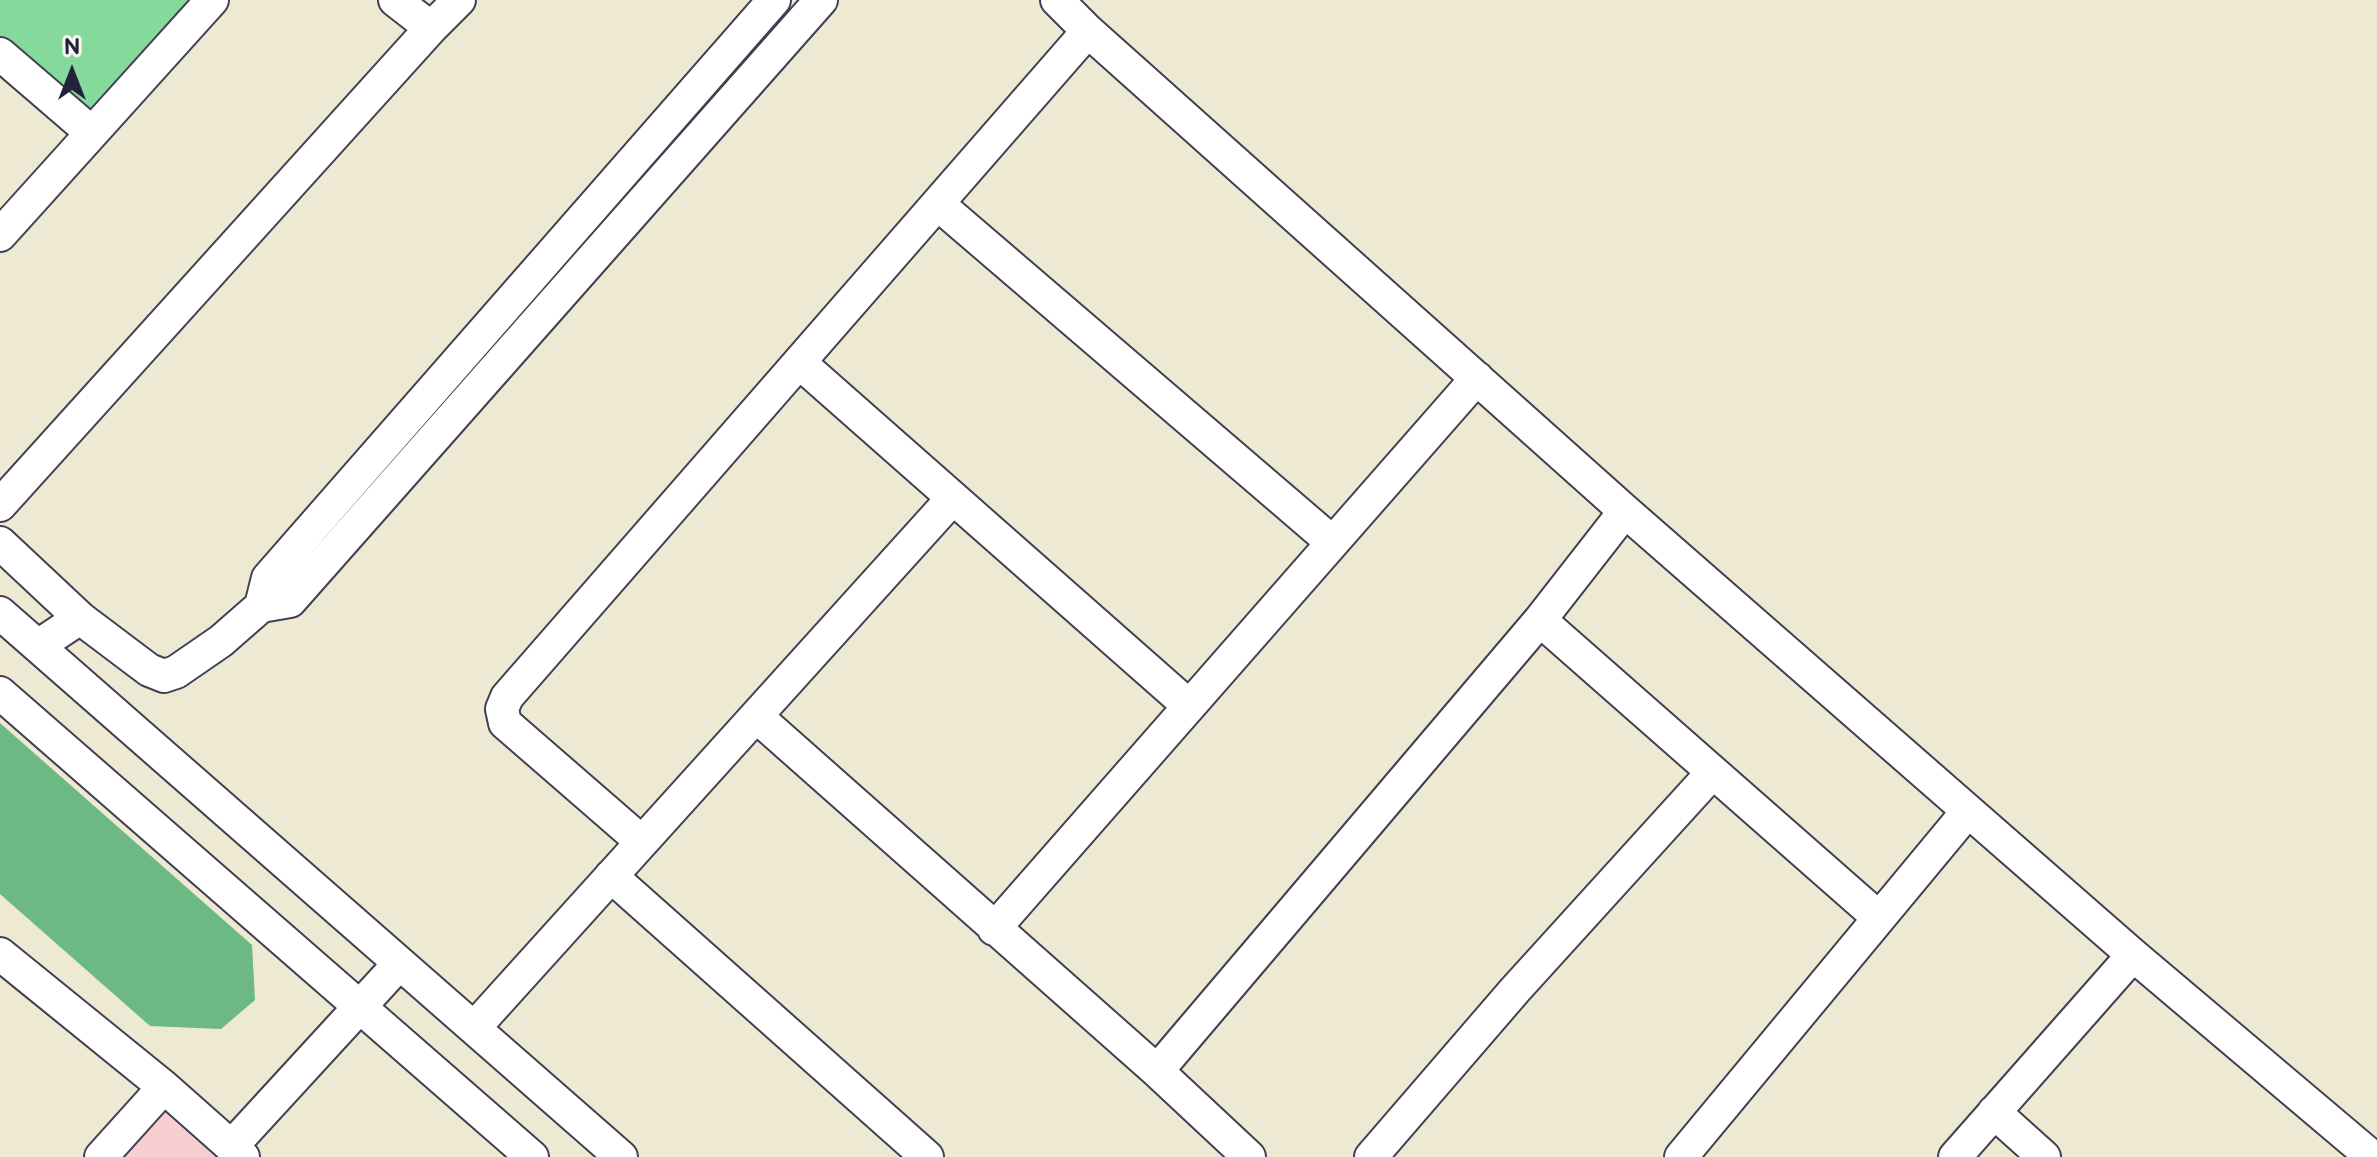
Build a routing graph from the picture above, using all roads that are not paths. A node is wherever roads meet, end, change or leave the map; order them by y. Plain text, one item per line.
1 (212, 0) edge
2 (395, 0) edge
3 (459, 0) edge
4 (774, 0) edge
5 (821, 0) edge
6 (1057, 0) edge
7 (431, 28) junction
8 (1088, 31) junction
9 (0, 54) edge
10 (92, 133) junction
11 (938, 204) junction
12 (0, 235) edge
13 (800, 363) junction
14 (1477, 378) junction
15 (953, 498) junction
16 (0, 505) edge
17 (1625, 511) junction
18 (1332, 542) junction
19 (0, 543) edge
20 (261, 606) junction
21 (0, 613) edge
22 (80, 618) junction
23 (1540, 620) junction
24 (38, 646) junction
25 (0, 693) edge
26 (1189, 706) junction
27 (756, 716) junction
28 (1713, 772) junction
29 (1968, 811) junction
30 (642, 842) junction
31 (611, 876) junction
32 (1879, 918) junction
33 (994, 929) junction
34 (0, 954) edge
35 (2133, 955) junction
36 (399, 964) junction
37 (360, 1005) junction
38 (474, 1028) junction
39 (1157, 1071) junction
40 (164, 1087) junction
41 (1994, 1112) junction
42 (237, 1152) edge
43 (101, 1157) edge
44 (532, 1157) edge
45 (621, 1157) edge
46 (927, 1157) edge
47 (1249, 1157) edge
48 (1371, 1157) edge
49 (1681, 1157) edge
50 (1955, 1157) edge
51 (2044, 1157) edge
52 (2372, 1157) edge

1 - 10 street
2 - 7 street
3 - 7 street
4 - 20 street
5 - 20 street
6 - 8 street
7 - 16 street
8 - 11 street
8 - 14 street
9 - 10 street
10 - 12 street
11 - 13 street
11 - 18 street
13 - 15 street
13 - 30 street
14 - 17 street
14 - 18 street
15 - 26 street
15 - 27 street
17 - 23 street
17 - 29 street
18 - 26 street
19 - 22 street
20 - 22 street
21 - 24 street
22 - 24 street
23 - 28 street
23 - 39 street
24 - 36 street
25 - 37 street
26 - 33 street
27 - 30 street
27 - 33 street
28 - 32 street
28 - 48 street
29 - 32 street
29 - 35 street
30 - 31 street
31 - 38 street
31 - 46 street
32 - 49 street
33 - 39 street
34 - 40 street
35 - 41 street
35 - 52 street
36 - 37 street
36 - 38 street
37 - 42 street
37 - 44 street
38 - 45 street
39 - 47 street
40 - 42 street
40 - 43 street
41 - 50 street
41 - 51 street

